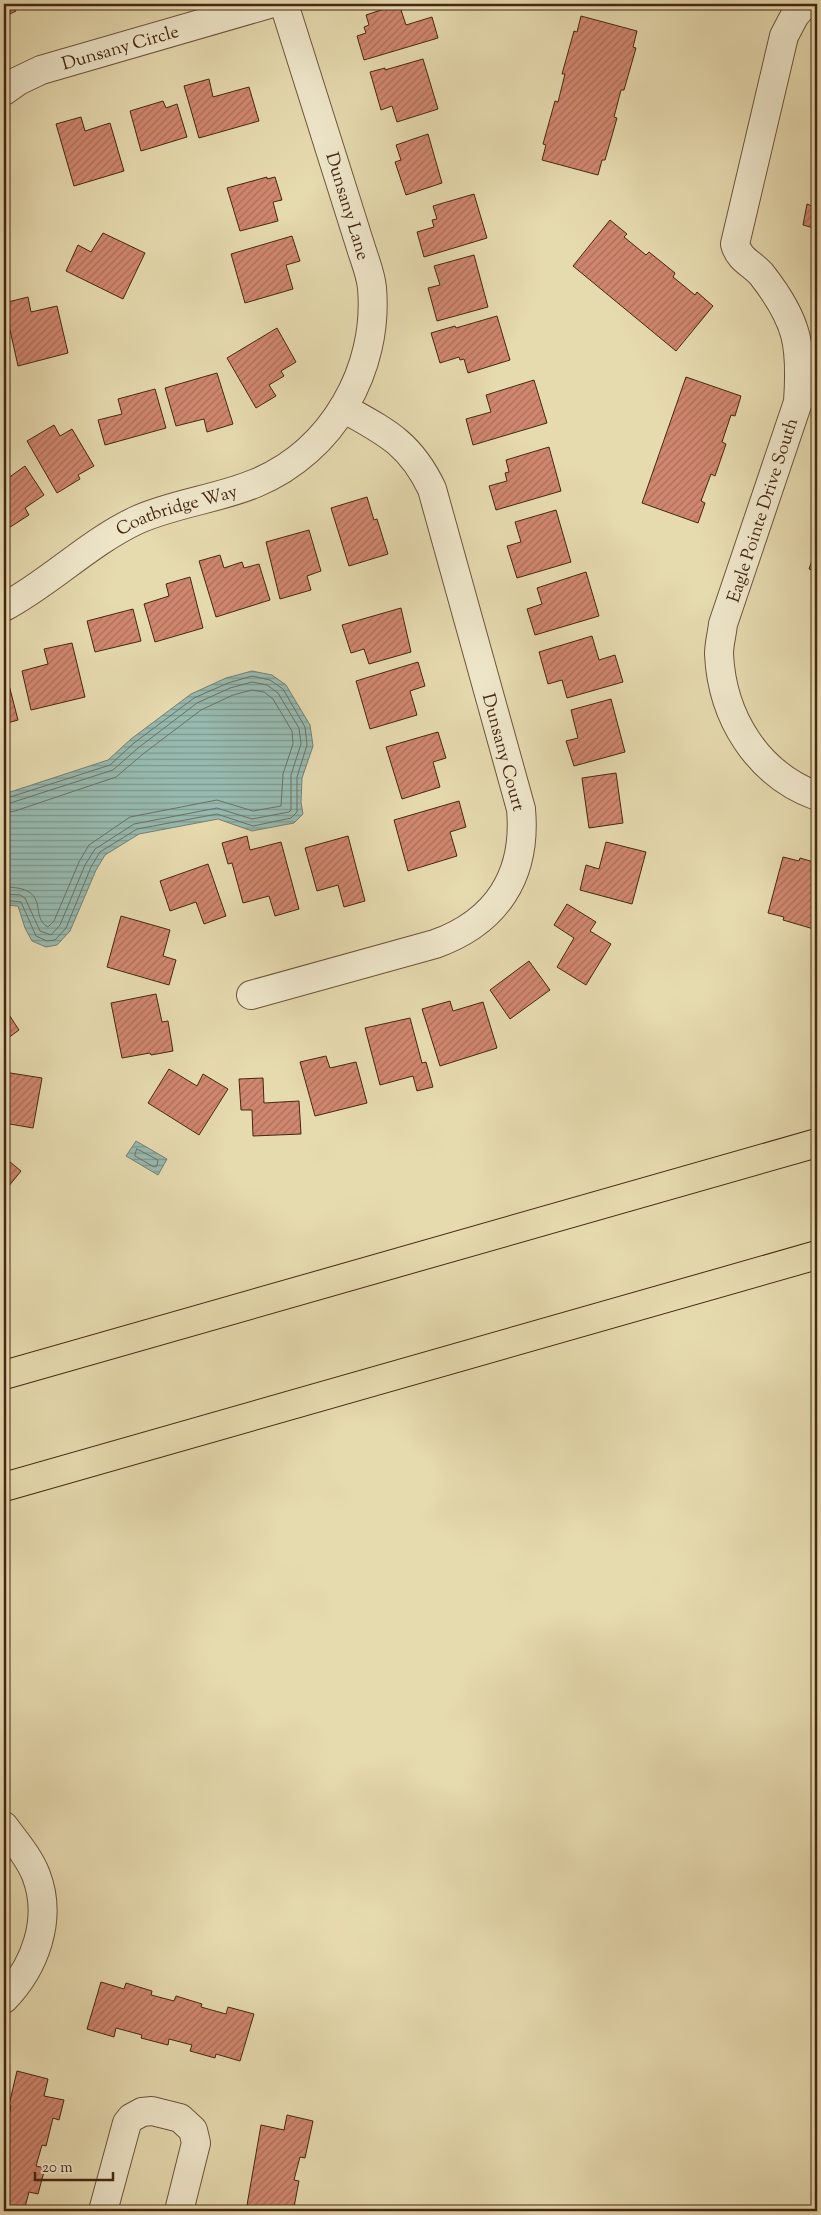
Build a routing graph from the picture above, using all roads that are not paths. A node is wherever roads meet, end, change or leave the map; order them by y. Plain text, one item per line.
1 (269, 4) edge
2 (284, 4) edge
3 (805, 4) edge
4 (4, 92) edge
5 (343, 408) junction
6 (4, 607) edge
7 (817, 796) edge
8 (251, 995) dead end
9 (817, 1143) edge
10 (817, 1255) edge
11 (4, 1375) edge
12 (4, 1487) edge
13 (4, 1826) edge
14 (4, 1999) edge
15 (103, 2211) edge
16 (180, 2211) edge

1 - 4 street, Dunsany Circle
2 - 5 street, Dunsany Lane
3 - 7 street, Eagle Pointe Drive South
5 - 6 street, Coatbridge Way
5 - 8 street, Dunsany Court
9 - 11 highway
10 - 12 highway
13 - 14 street
15 - 16 street

